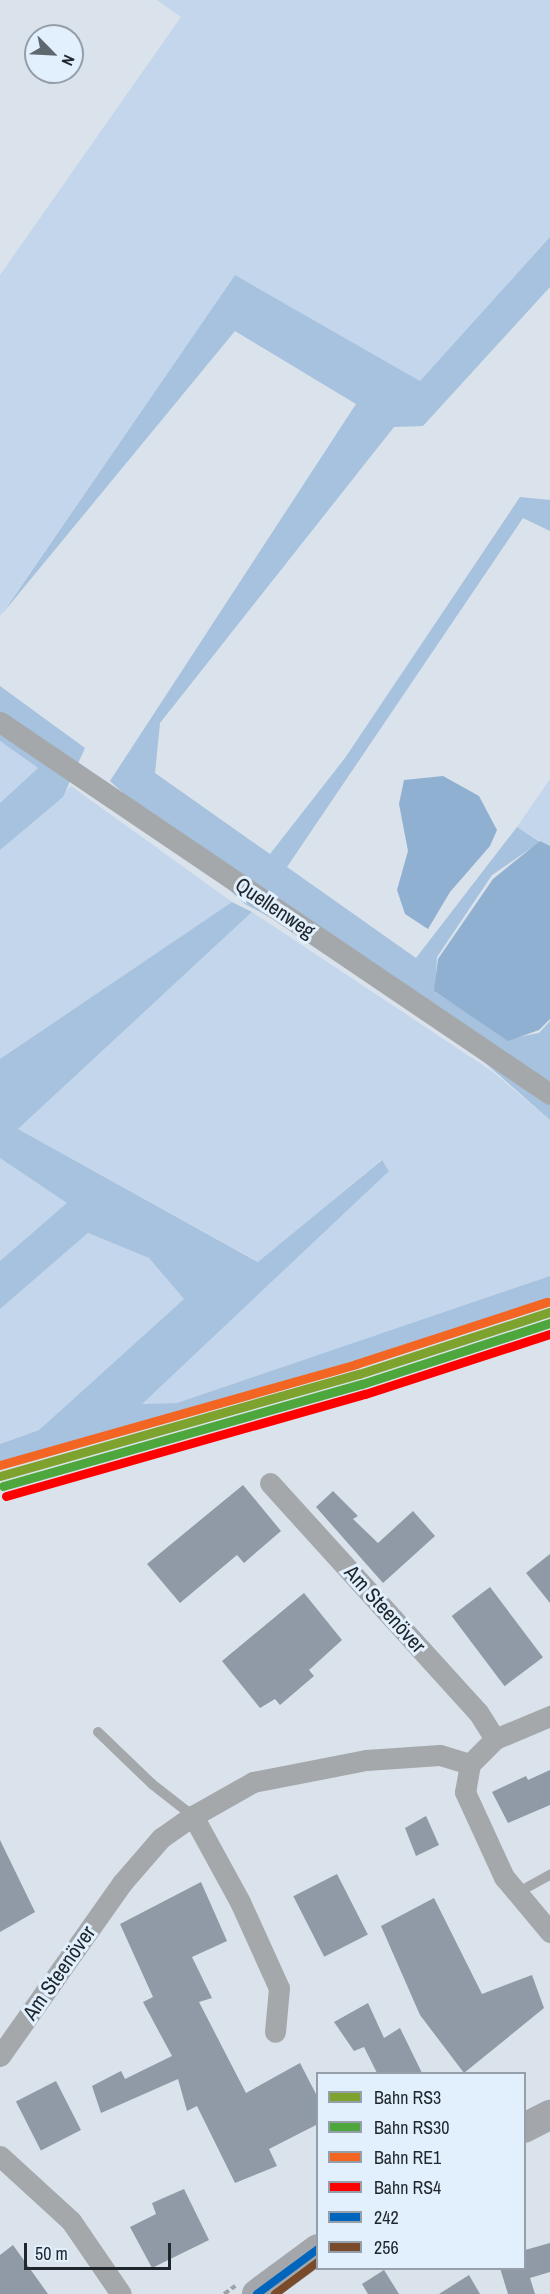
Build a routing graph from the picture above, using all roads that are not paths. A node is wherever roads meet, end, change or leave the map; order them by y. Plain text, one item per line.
1 (0, 722) edge
2 (550, 1094) edge
3 (270, 1482) dead end
4 (550, 1716) edge
5 (98, 1732) dead end
6 (495, 1739) junction
7 (470, 1764) junction
8 (193, 1816) junction
9 (550, 1875) edge
10 (517, 1893) junction
11 (550, 1932) edge
12 (275, 2032) dead end
13 (0, 2056) edge
14 (550, 2115) edge
15 (526, 2127) edge
16 (0, 2156) edge
17 (316, 2250) edge
18 (121, 2294) edge
19 (257, 2294) edge

1 - 2 street, Quellenweg
3 - 6 street, Am Steenöver
4 - 6 street
5 - 8 lane
6 - 7 street
7 - 8 street, Am Steenöver
7 - 10 street
8 - 12 street
8 - 13 street, Am Steenöver
9 - 10 lane
10 - 11 street
14 - 15 main road
16 - 18 street
17 - 19 main road

